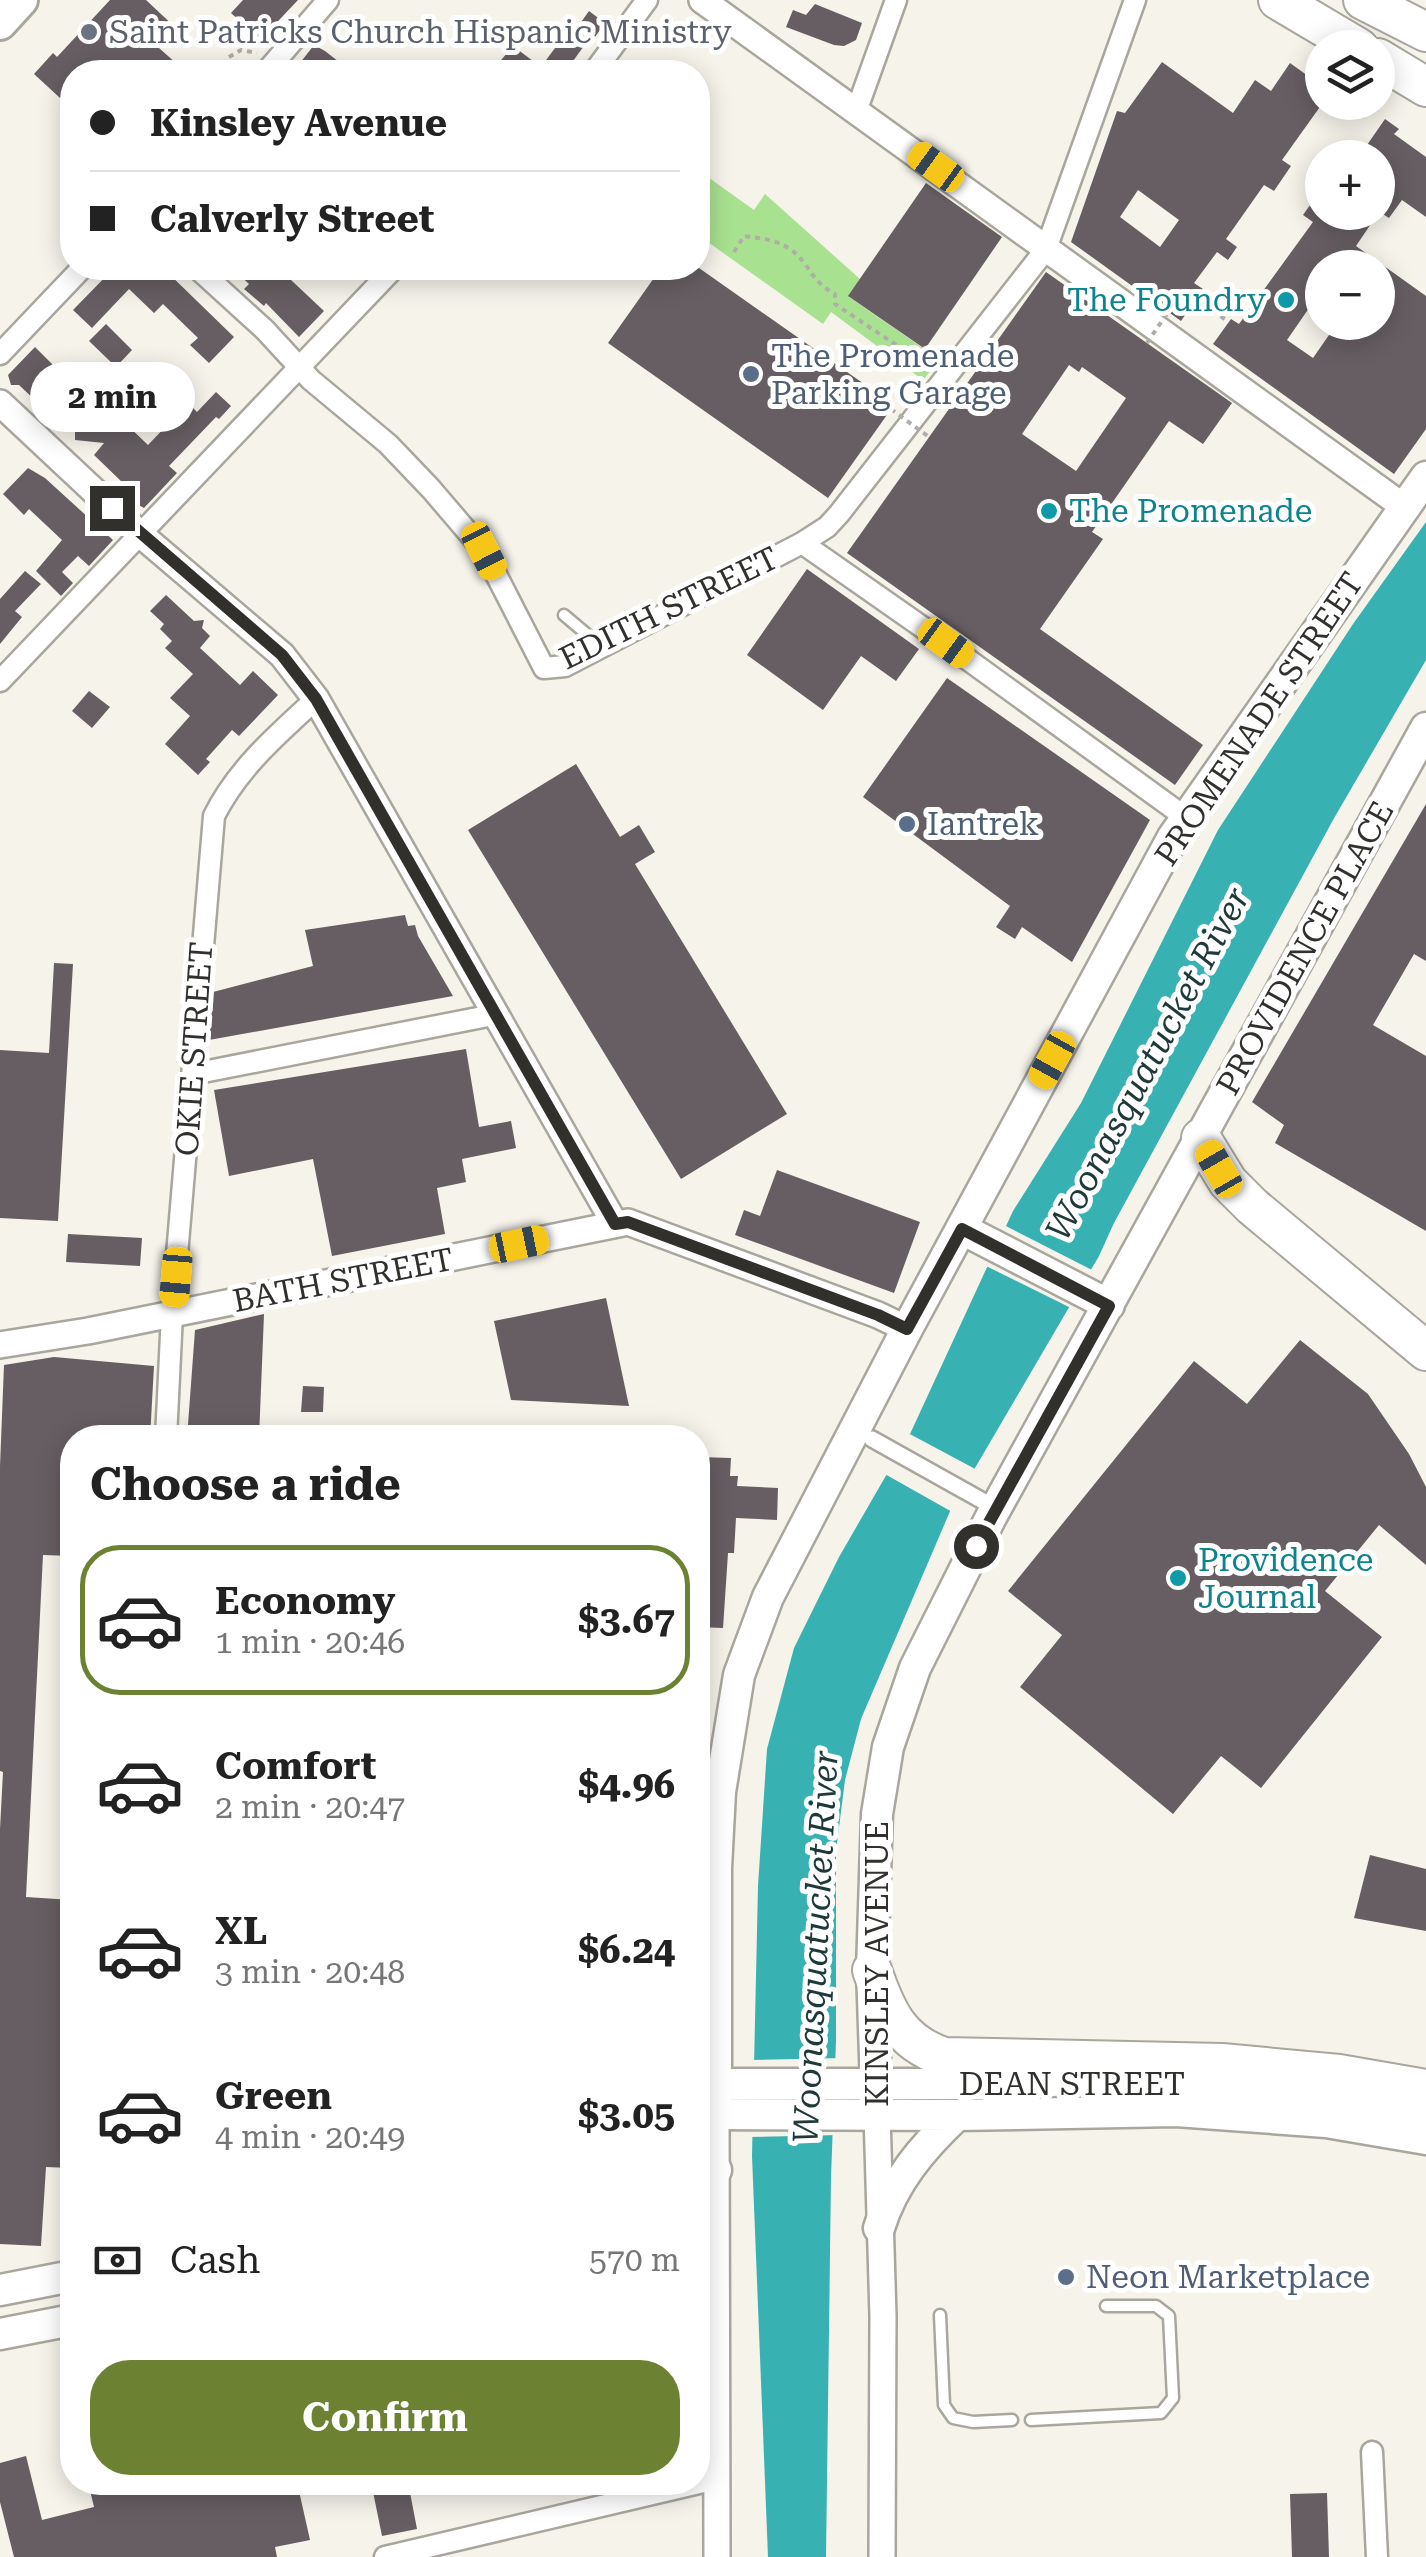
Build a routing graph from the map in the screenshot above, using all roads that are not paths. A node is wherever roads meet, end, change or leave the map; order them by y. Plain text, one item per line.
1 (21, 0) edge
2 (328, 0) edge
3 (647, 0) edge
4 (702, 0) edge
5 (896, 0) edge
6 (1135, 0) edge
7 (1278, 0) edge
8 (1363, 0) edge
9 (0, 23) edge
10 (1329, 30) edge
11 (1426, 32) edge
12 (264, 60) edge
13 (603, 60) edge
14 (1395, 68) edge
15 (1426, 87) edge
16 (857, 109) junction
17 (1046, 249) junction
18 (71, 280) edge
19 (210, 280) edge
20 (382, 280) edge
21 (0, 354) edge
22 (300, 366) junction
23 (0, 404) edge
24 (1426, 477) edge
25 (1404, 508) junction
26 (140, 534) junction
27 (802, 543) junction
28 (564, 615) dead end
29 (603, 647) junction
30 (0, 681) edge
31 (316, 699) junction
32 (1426, 728) edge
33 (1186, 817) junction
34 (498, 1014) junction
35 (194, 1074) junction
36 (1201, 1138) junction
37 (615, 1224) junction
38 (975, 1236) junction
39 (1098, 1300) junction
40 (172, 1314) junction
41 (907, 1329) junction
42 (0, 1345) edge
43 (1426, 1351) edge
44 (167, 1425) edge
45 (878, 1443) dead end
46 (990, 1505) dead end
47 (716, 1950) junction
48 (710, 1960) edge
49 (872, 1970) junction
50 (863, 2083) junction
51 (1426, 2089) edge
52 (716, 2099) edge
53 (1426, 2111) edge
54 (863, 2114) junction
55 (957, 2115) junction
56 (1426, 2139) edge
57 (710, 2142) edge
58 (879, 2228) junction
59 (710, 2268) edge
60 (60, 2278) edge
61 (0, 2290) edge
62 (1106, 2306) dead end
63 (940, 2315) dead end
64 (60, 2322) edge
65 (0, 2334) edge
66 (1012, 2420) dead end
67 (1030, 2420) dead end
68 (1372, 2452) dead end
69 (716, 2479) junction
70 (710, 2480) edge
71 (648, 2495) edge
72 (385, 2557) edge
73 (717, 2557) edge
74 (882, 2557) edge
75 (1377, 2557) edge

1 - 9 main road
2 - 12 street
3 - 13 street
4 - 16 street
5 - 16 street
6 - 17 street, EDITH STREET
7 - 10 highway
8 - 11 highway
14 - 15 highway
16 - 17 street
17 - 25 street
17 - 27 street, EDITH STREET
18 - 21 street
19 - 22 street
20 - 22 street
22 - 26 street
22 - 29 street, EDITH STREET
23 - 26 street
24 - 25 main road, PROMENADE STREET
25 - 33 main road, PROMENADE STREET
26 - 30 street
26 - 31 street
27 - 29 street, EDITH STREET
27 - 33 street
28 - 29 lane
31 - 34 street
31 - 35 street, OKIE STREET
32 - 36 main road, PROVIDENCE PLACE
33 - 38 main road, PROMENADE STREET
34 - 35 street
34 - 37 street
35 - 40 street, OKIE STREET
36 - 39 main road, PROVIDENCE PLACE
36 - 43 highway
37 - 40 street, BATH STREET
37 - 41 street, BATH STREET
38 - 39 main road
38 - 41 main road, PROMENADE STREET
39 - 49 main road, KINSLEY AVENUE
40 - 42 street, BATH STREET
40 - 44 street, OKIE STREET
41 - 47 main road, PROMENADE STREET
45 - 46 street
47 - 48 main road
47 - 52 main road, PROMENADE STREET
49 - 50 main road, KINSLEY AVENUE
49 - 51 highway
50 - 52 main road, DEAN STREET
50 - 53 main road, DEAN STREET
50 - 54 main road, KINSLEY AVENUE
52 - 54 main road, DEAN STREET
52 - 57 street, PROMENADE STREET
54 - 55 main road, DEAN STREET
54 - 58 street, KINSLEY AVENUE
55 - 56 main road, DEAN STREET
55 - 58 main road
58 - 74 street, KINSLEY AVENUE
59 - 69 street, PROMENADE STREET
60 - 61 main road
62 - 67 lane
63 - 66 lane
64 - 65 main road
68 - 75 street
69 - 70 street
69 - 73 street, PROMENADE STREET
71 - 72 street

